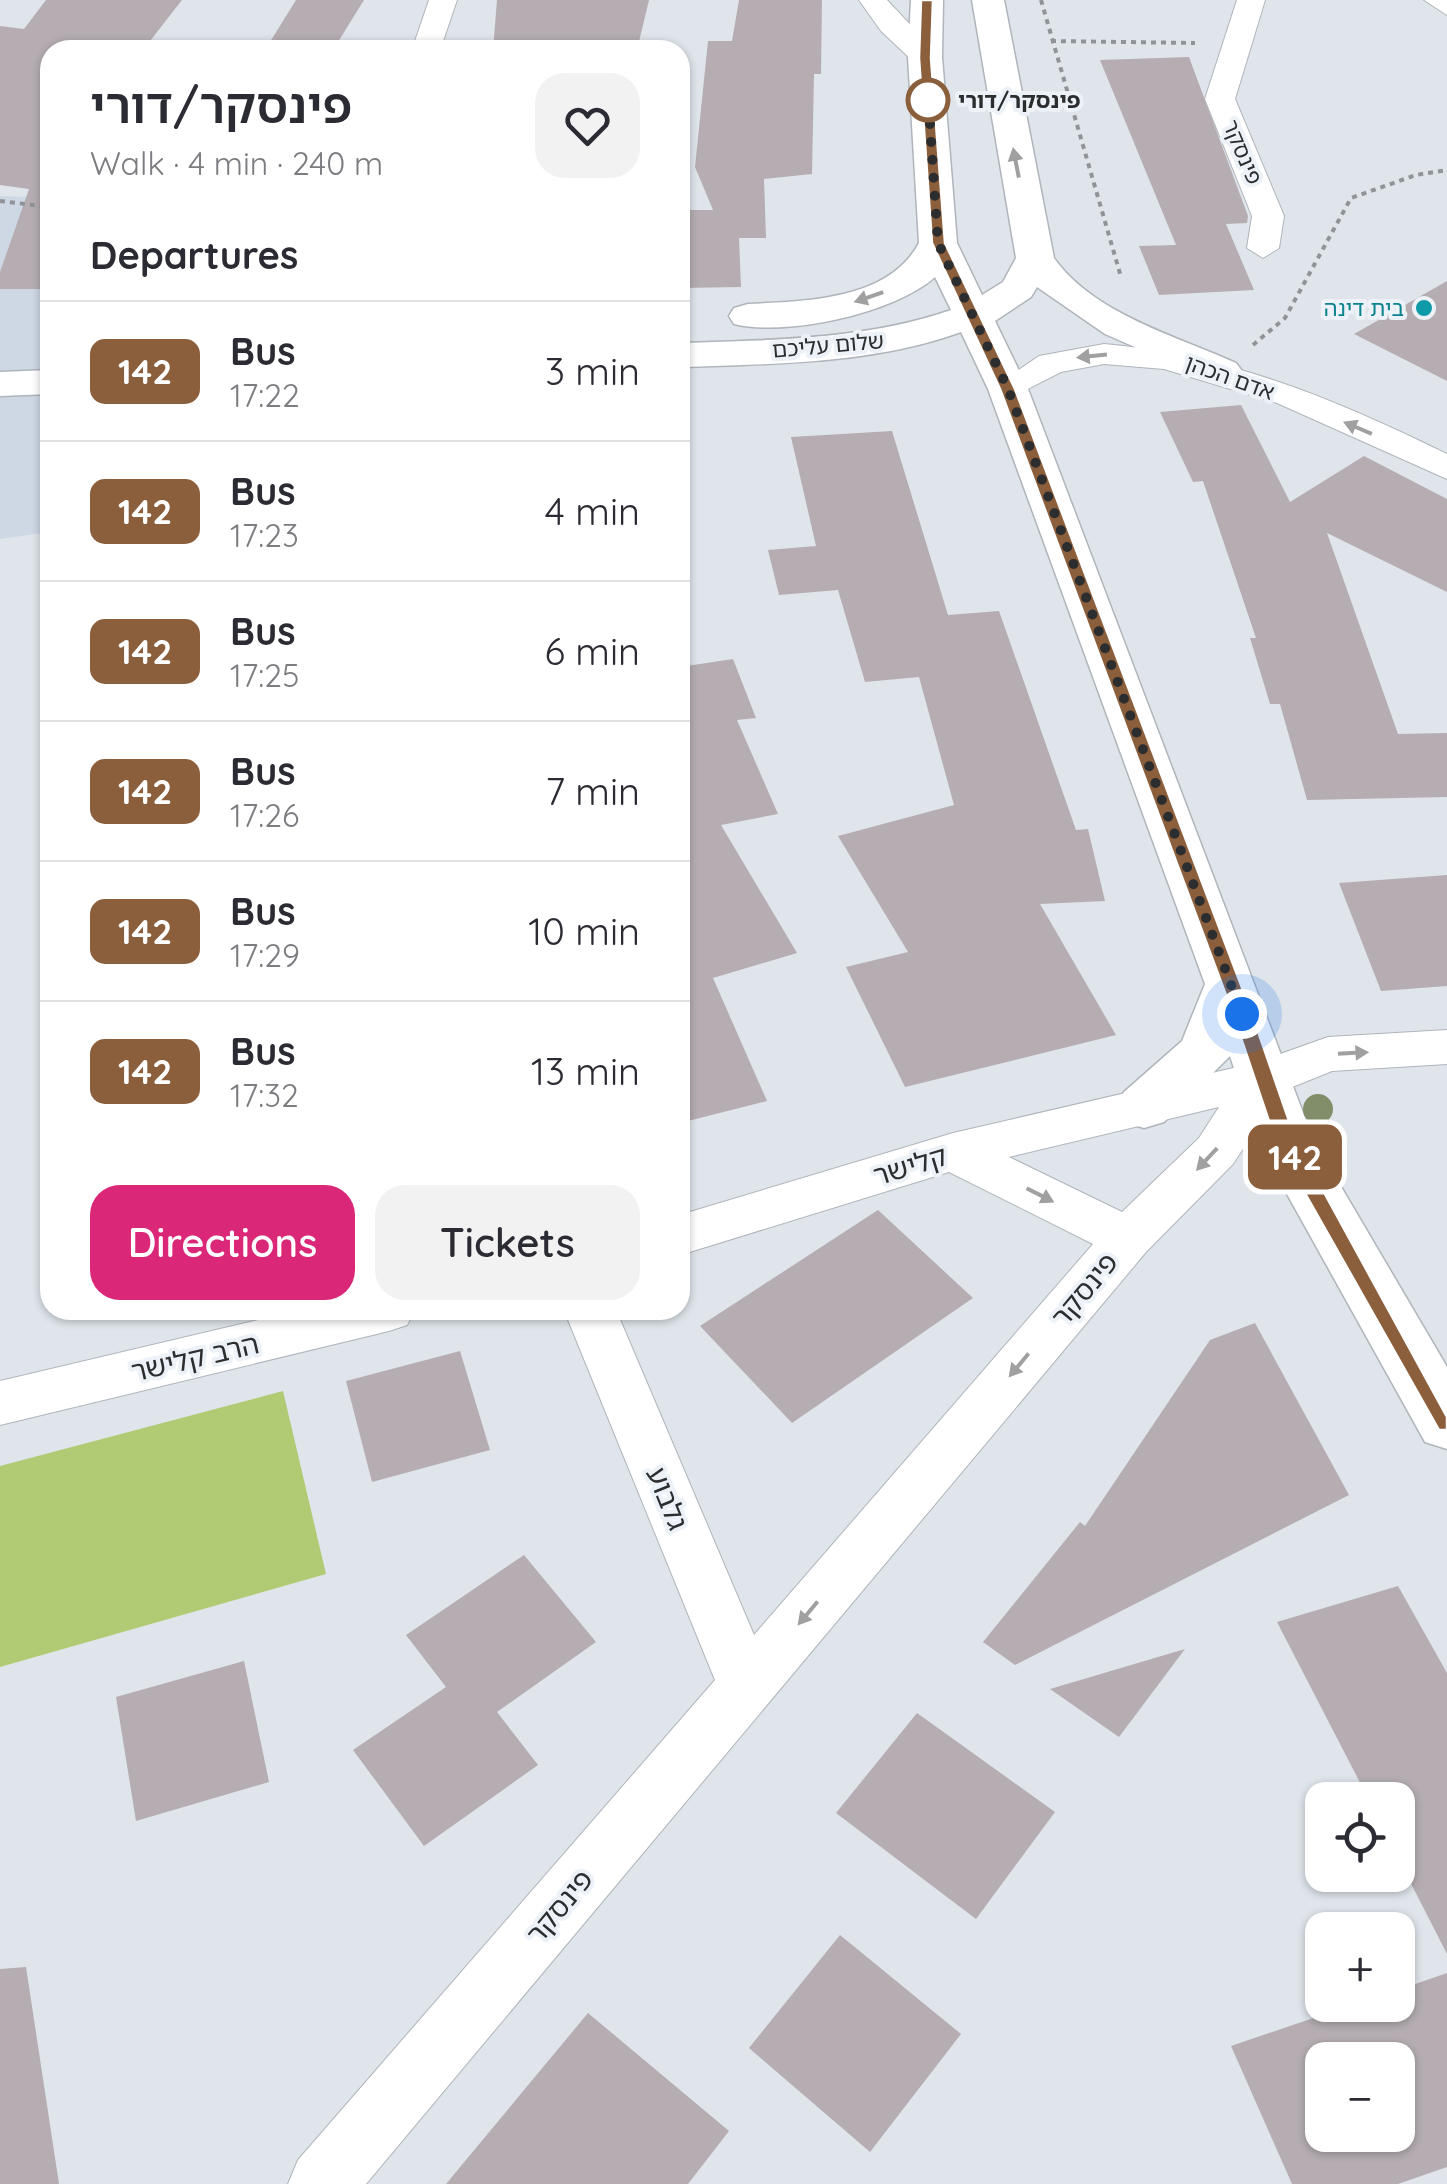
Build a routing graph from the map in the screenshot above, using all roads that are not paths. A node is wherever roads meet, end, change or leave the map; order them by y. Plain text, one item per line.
1 (443, 0) edge
2 (873, 0) edge
3 (927, 0) edge
4 (988, 0) edge
5 (1251, 0) edge
6 (1438, 0) edge
7 (1447, 7) edge
8 (429, 40) edge
9 (925, 58) junction
10 (938, 243) junction
11 (1263, 248) dead end
12 (1036, 258) junction
13 (972, 313) junction
14 (690, 318) edge
15 (40, 347) edge
16 (835, 348) junction
17 (0, 349) edge
18 (690, 355) edge
19 (1222, 371) junction
20 (40, 382) edge
21 (0, 384) edge
22 (1008, 389) junction
23 (1447, 468) edge
24 (1232, 984) junction
25 (1447, 1047) edge
26 (1263, 1079) junction
27 (1144, 1107) junction
28 (953, 1152) junction
29 (690, 1233) edge
30 (1128, 1238) junction
31 (347, 1320) edge
32 (594, 1320) edge
33 (0, 1403) edge
34 (1447, 1423) edge
35 (746, 1686) junction
36 (322, 2184) edge

1 - 8 street
2 - 9 street
3 - 9 main road
12 -> 4 main road
5 - 11 street, פינסקר
6 - 7 street
9 - 10 main road
10 - 13 main road
10 -> 14 main road, שלום עליכם
12 - 13 main road, שלום עליכם
12 - 19 main road
13 - 16 main road, שלום עליכם
13 - 22 main road
15 - 17 main road
16 - 18 main road, שלום עליכם
16 - 22 main road
19 -> 22 street, אדם הכהן
23 -> 19 street, אדם הכהן
20 - 21 main road
22 - 24 main road
24 - 26 main road
24 - 27 main road
26 -> 25 street
26 - 27 street
26 -> 30 street, פינסקר
26 - 34 main road
27 - 28 street, קלישר
28 - 29 street, קלישר
28 -> 30 street
30 -> 35 street, פינסקר
31 - 33 street, הרב קלישר
32 - 35 street, גלבוע
35 - 36 street, פינסקר

